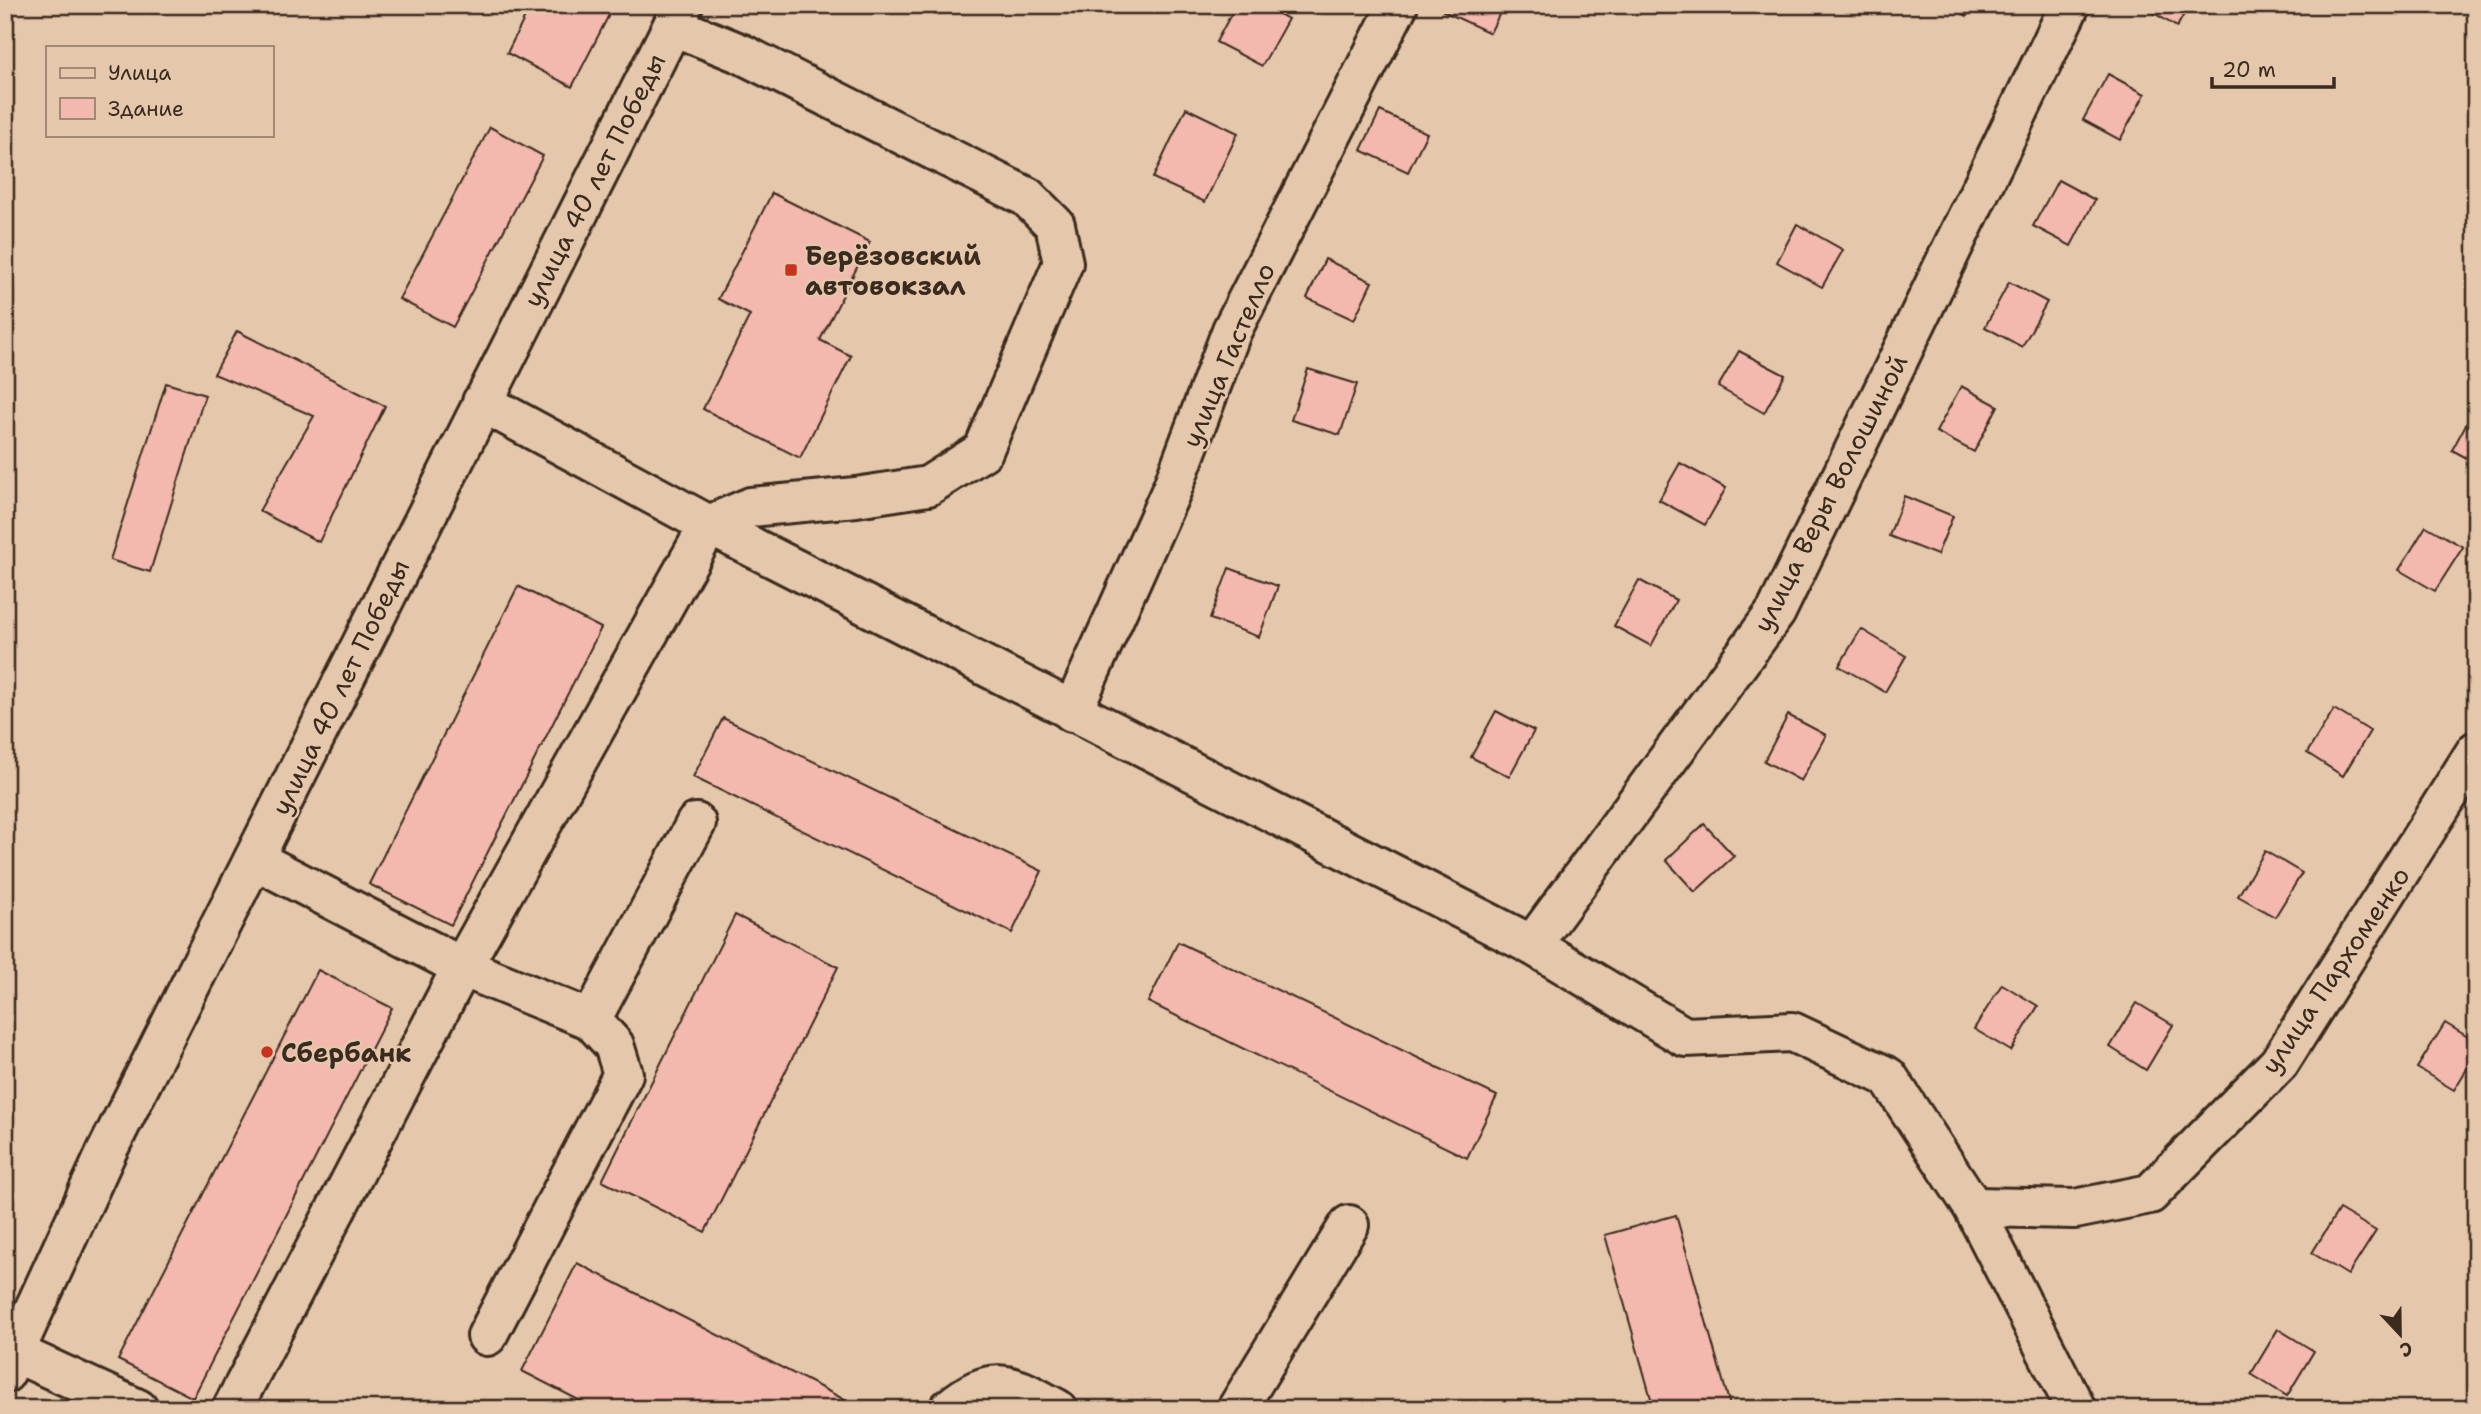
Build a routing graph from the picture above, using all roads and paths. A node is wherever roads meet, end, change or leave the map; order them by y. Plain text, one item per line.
1 (1398, 5) edge
2 (2070, 5) edge
3 (678, 15) edge
4 (482, 402) junction
5 (709, 525) junction
6 (1072, 712) junction
7 (2476, 751) edge
8 (696, 823) dead end
9 (254, 859) junction
10 (1532, 945) junction
11 (461, 967) junction
12 (591, 1020) junction
13 (1973, 1207) junction
14 (1349, 1225) dead end
15 (487, 1336) dead end
16 (9, 1358) edge
17 (138, 1409) edge
18 (232, 1409) edge
19 (949, 1409) edge
20 (1057, 1409) edge
21 (1237, 1409) edge
22 (2076, 1409) edge

1 - 6 street, улица Гастелло
2 - 10 street, улица Веры Волошиной
3 - 4 street, улица 40 лет Победы
3 - 5 street
4 - 5 street
4 - 9 street, улица 40 лет Победы
5 - 6 street
5 - 11 street
6 - 10 street
7 - 13 street, улица Пархоменко
8 - 12 street
9 - 11 street
9 - 16 street, улица 40 лет Победы
10 - 13 street
11 - 12 street
11 - 18 street
12 - 15 street
13 - 22 street
14 - 21 street
16 - 17 street
19 - 20 street

